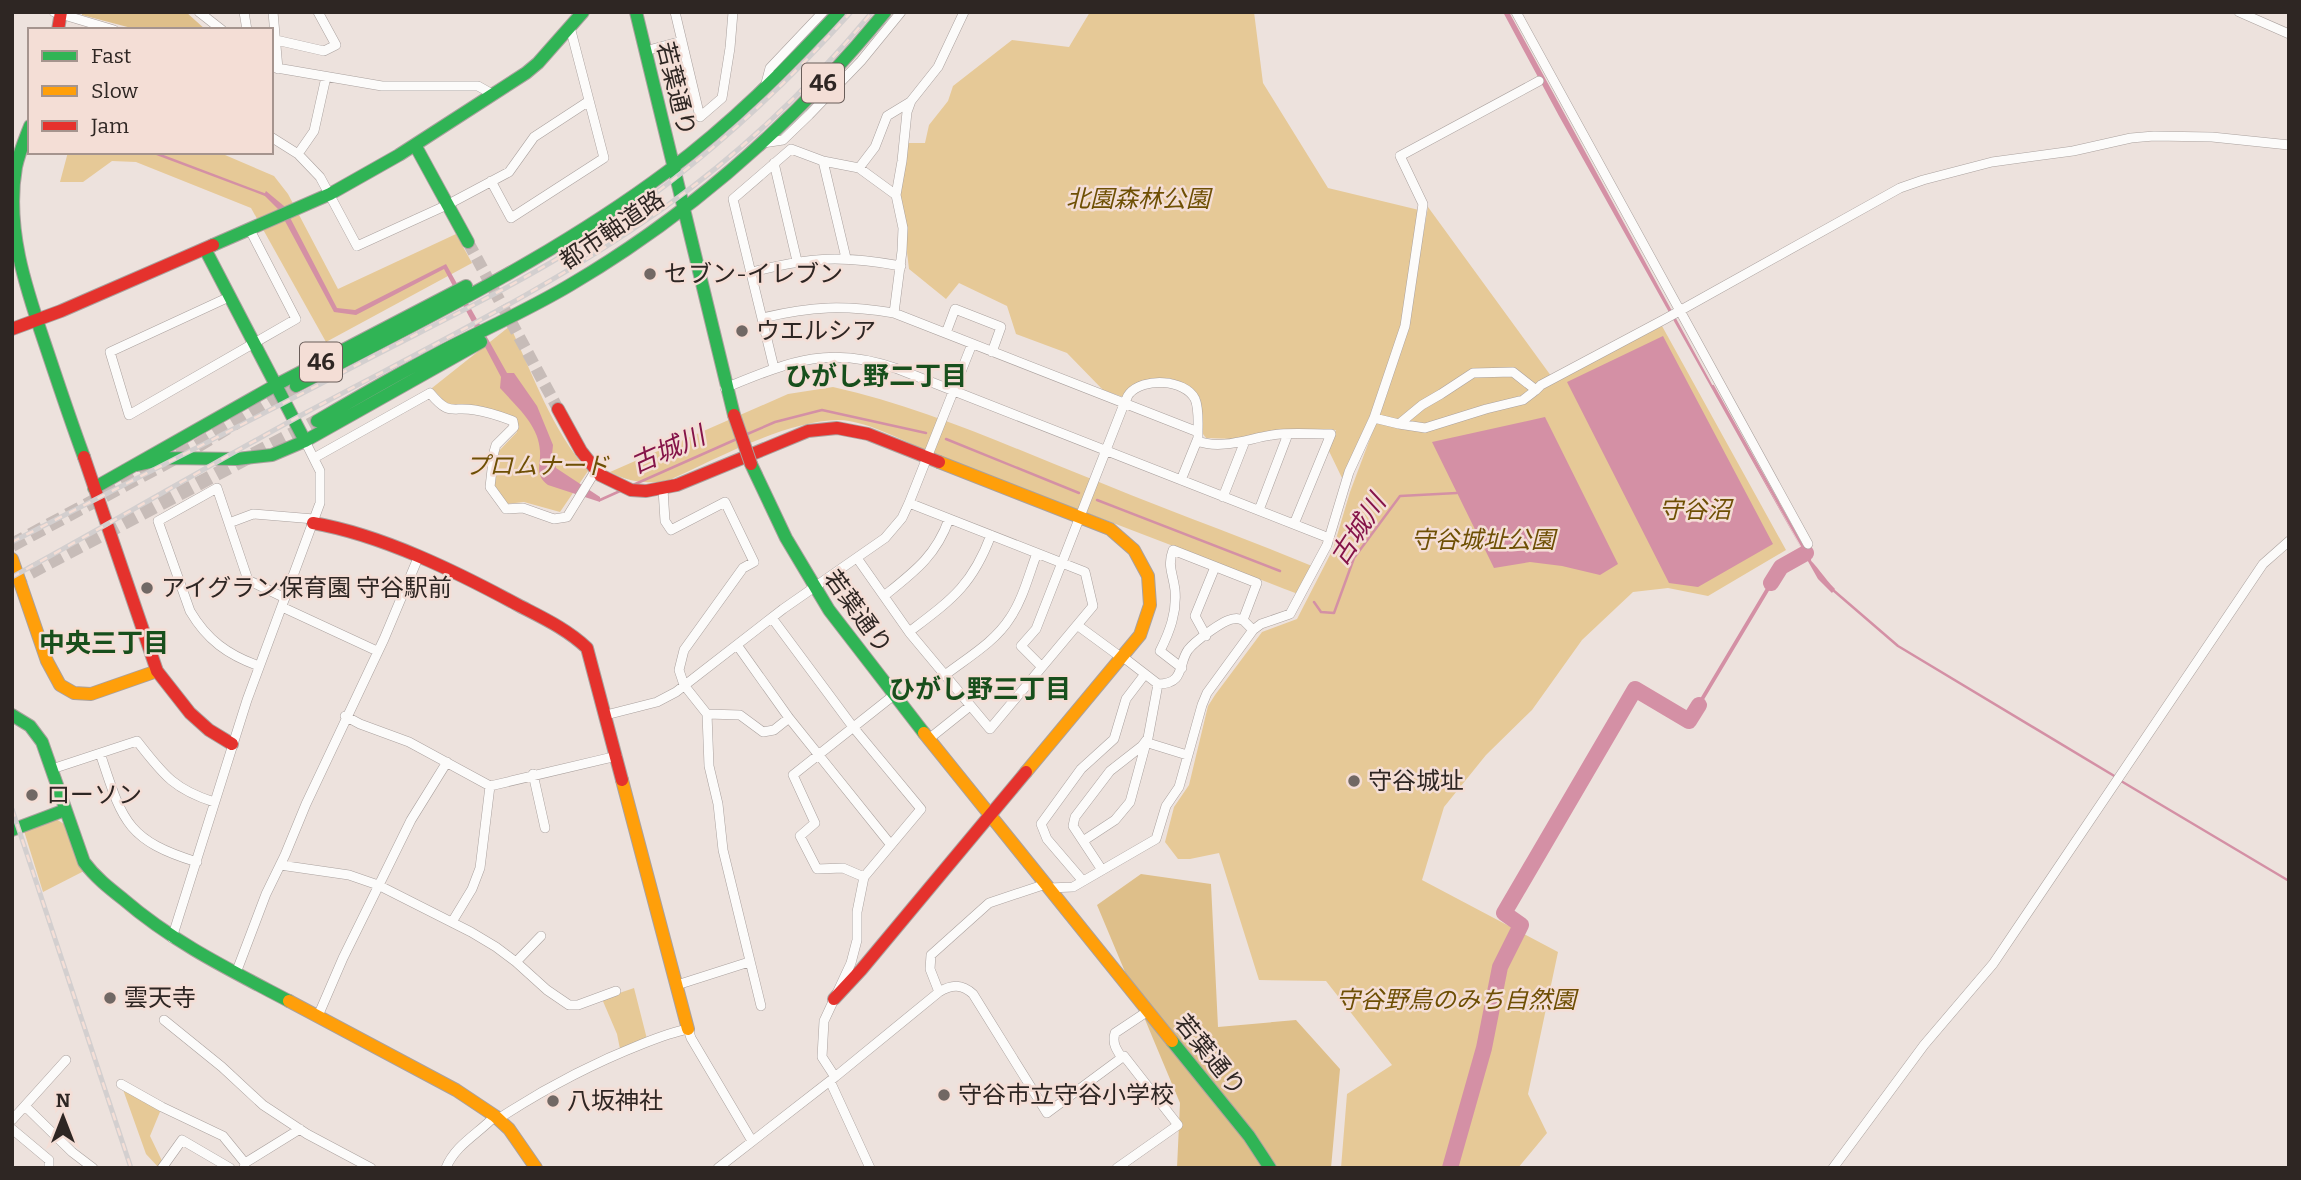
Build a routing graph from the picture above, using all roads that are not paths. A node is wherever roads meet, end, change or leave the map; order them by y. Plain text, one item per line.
1 (199, 12) edge
2 (273, 12) edge
3 (318, 12) edge
4 (583, 12) edge
5 (635, 12) edge
6 (676, 12) edge
7 (733, 12) edge
8 (823, 12) edge
9 (839, 12) edge
10 (885, 12) edge
11 (901, 12) edge
12 (964, 12) edge
13 (1516, 12) edge
14 (2239, 12) edge
15 (59, 13) edge
16 (570, 27) junction
17 (108, 28) edge
18 (219, 28) edge
19 (2289, 34) edge
20 (276, 40) junction
21 (682, 41) junction
22 (645, 51) junction
23 (275, 68) edge
24 (326, 78) junction
25 (1539, 81) dead end
26 (765, 89) junction
27 (494, 95) junction
28 (589, 101) junction
29 (911, 101) junction
30 (28, 131) edge
31 (273, 138) edge
32 (761, 143) junction
33 (415, 145) junction
34 (2289, 145) edge
35 (298, 154) junction
36 (823, 161) junction
37 (774, 163) junction
38 (14, 165) edge
39 (674, 166) junction
40 (859, 168) junction
41 (491, 181) junction
42 (330, 194) junction
43 (896, 195) junction
44 (447, 205) junction
45 (683, 208) junction
46 (250, 230) junction
47 (14, 242) edge
48 (468, 242) tunnel mouth
49 (205, 249) junction
50 (846, 258) junction
51 (797, 261) junction
52 (901, 266) junction
53 (511, 272) junction
54 (752, 272) junction
55 (586, 276) junction
56 (229, 297) junction
57 (1680, 310) junction
58 (894, 313) junction
59 (762, 318) junction
60 (37, 320) junction
61 (12, 329) edge
62 (946, 333) junction
63 (253, 343) junction
64 (972, 344) junction
65 (992, 352) junction
66 (774, 368) junction
67 (276, 385) junction
68 (296, 386) tunnel mouth
69 (725, 388) junction
70 (1536, 390) junction
71 (954, 391) junction
72 (1124, 404) junction
73 (558, 409) tunnel mouth
74 (1374, 418) junction
75 (317, 421) tunnel mouth
76 (1399, 424) junction
77 (1288, 434) junction
78 (1197, 436) junction
79 (305, 441) junction
80 (1245, 441) junction
81 (1106, 450) junction
82 (927, 457) junction
83 (314, 458) junction
84 (137, 465) junction
85 (596, 470) junction
86 (1181, 480) junction
87 (94, 488) junction
88 (663, 489) junction
89 (1223, 496) junction
90 (909, 503) junction
91 (1259, 510) junction
92 (1079, 517) junction
93 (950, 519) junction
94 (313, 521) junction
95 (229, 523) junction
96 (1294, 524) junction
97 (991, 535) junction
98 (1329, 538) junction
99 (2289, 541) edge
100 (1808, 544) dead end
101 (1037, 553) junction
102 (418, 558) junction
103 (857, 558) junction
104 (12, 559) edge
105 (1061, 562) junction
106 (1214, 567) junction
107 (814, 588) junction
108 (25, 596) junction
109 (884, 596) junction
110 (284, 602) junction
111 (13, 603) edge
112 (772, 618) junction
113 (1243, 620) junction
114 (1077, 625) junction
115 (1253, 630) junction
116 (909, 632) junction
117 (1206, 636) junction
118 (737, 645) junction
119 (377, 652) junction
120 (1122, 658) junction
121 (259, 666) junction
122 (1042, 667) junction
123 (1182, 668) junction
124 (157, 671) junction
125 (1145, 674) junction
126 (944, 675) junction
127 (1158, 684) junction
128 (684, 685) junction
129 (894, 695) junction
130 (970, 706) junction
131 (707, 714) junction
132 (12, 715) edge
133 (606, 715) junction
134 (345, 716) junction
135 (789, 718) junction
136 (853, 727) junction
137 (930, 738) junction
138 (1146, 743) junction
139 (232, 744) junction
140 (100, 753) junction
141 (819, 754) junction
142 (617, 755) junction
143 (1187, 755) junction
144 (447, 762) junction
145 (52, 769) junction
146 (533, 774) junction
147 (490, 786) junction
148 (214, 802) junction
149 (65, 810) junction
150 (992, 815) junction
151 (545, 828) dead end
152 (12, 830) edge
153 (1083, 841) junction
154 (891, 845) junction
155 (197, 862) junction
156 (280, 865) junction
157 (1102, 870) junction
158 (864, 877) junction
159 (1083, 881) junction
160 (378, 886) junction
161 (1047, 886) junction
162 (452, 922) junction
163 (541, 936) dead end
164 (172, 938) junction
165 (516, 962) junction
166 (749, 962) junction
167 (236, 973) junction
168 (677, 985) junction
169 (616, 991) dead end
170 (939, 992) junction
171 (834, 999) junction
172 (761, 1006) dead end
173 (1148, 1012) junction
174 (318, 1016) junction
175 (164, 1020) dead end
176 (688, 1029) junction
177 (1122, 1058) junction
178 (66, 1060) dead end
179 (832, 1079) junction
180 (121, 1084) dead end
181 (25, 1106) junction
182 (497, 1117) junction
183 (12, 1120) edge
184 (12, 1129) edge
185 (300, 1129) junction
186 (752, 1142) junction
187 (359, 1165) edge
188 (244, 1166) edge
189 (1119, 1167) edge
190 (49, 1168) edge
191 (93, 1168) edge
192 (162, 1168) edge
193 (230, 1168) edge
194 (371, 1168) edge
195 (446, 1168) edge
196 (536, 1168) edge
197 (718, 1168) edge
198 (870, 1168) edge
199 (1270, 1168) edge
200 (1833, 1168) edge

1 - 18 street
2 - 20 street
3 - 20 street
4 - 16 street
5 - 22 street, 若葉通り
6 - 21 street
7 - 21 street
8 - 26 street
9 - 26 street, 都市軸道路 / 46
10 - 32 street, 都市軸道路 / 46
11 - 32 street
12 - 29 street
13 - 57 street
14 - 19 street
15 - 17 street
16 - 27 street
16 - 28 street
20 - 23 street
21 - 22 street
22 - 39 street, 若葉通り
23 - 24 street
24 - 27 street
24 - 35 street
25 - 74 street
26 - 39 street, 都市軸道路 / 46
27 - 33 street
28 - 41 street
28 - 41 street
29 - 40 street
29 - 43 street
30 - 38 street
31 - 35 street
32 - 45 street, 都市軸道路 / 46
33 - 42 street
33 - 44 street
34 - 57 street
35 - 42 street
36 - 37 street
36 - 40 street
36 - 50 street
37 - 51 street
37 - 54 street
38 - 47 street
39 - 45 street, 若葉通り
39 - 53 street, 都市軸道路 / 46
40 - 43 street
41 - 44 street
42 - 44 street
42 - 46 street
43 - 52 street
44 - 48 street
45 - 55 street, 都市軸道路 / 46
45 - 69 street, 若葉通り
46 - 49 street
46 - 63 street
47 - 60 street
49 - 56 street
49 - 60 street
50 - 51 street
50 - 52 street
51 - 54 street
52 - 58 street
53 - 67 street, 46
53 - 68 street, 都市軸道路 / 46
54 - 59 street
55 - 75 street, 都市軸道路 / 46
55 - 79 street, 46
56 - 63 street
56 - 63 street
57 - 70 street
57 - 100 street
58 - 59 street
58 - 62 street
59 - 66 street
60 - 61 street
60 - 87 street
62 - 64 street
62 - 65 street
63 - 67 street
64 - 65 street
64 - 71 street
65 - 72 street
66 - 69 street
66 - 71 street
67 - 79 street
67 - 84 street, 46
69 - 107 street, 若葉通り, bridge
70 - 76 street
70 - 76 street
71 - 81 street
71 - 82 street
72 - 78 street
72 - 78 street
72 - 81 street
73 - 85 street
74 - 76 street
74 - 98 street
77 - 80 street
77 - 91 street
77 - 96 street
78 - 80 street
78 - 86 street
79 - 83 street
79 - 84 street, 46
80 - 89 street
81 - 86 street
81 - 92 street
82 - 88 street
82 - 90 street
82 - 92 street
83 - 85 street
83 - 94 street
84 - 87 street, 46
85 - 88 street
86 - 89 street
87 - 124 street
88 - 128 street
89 - 91 street
90 - 93 street
90 - 103 street
91 - 96 street
92 - 105 street
92 - 120 street
93 - 97 street
93 - 109 street
94 - 95 street
94 - 102 street
94 - 110 street
95 - 110 street
95 - 121 street
96 - 98 street
97 - 101 street
97 - 116 street
98 - 115 street
99 - 200 street
101 - 105 street
101 - 126 street
102 - 119 street
102 - 133 street
103 - 107 street
103 - 109 street
104 - 108 street
105 - 114 street
105 - 122 street
106 - 113 street
106 - 117 street
106 - 123 street
107 - 112 street
107 - 129 street, 若葉通り
108 - 111 street
108 - 124 street
109 - 116 street
110 - 119 street
110 - 121 street
112 - 118 street
112 - 136 street
113 - 115 street
113 - 117 street
114 - 120 street
114 - 122 street
115 - 143 street
116 - 126 street
117 - 123 street
118 - 128 street
118 - 135 street
119 - 134 street
120 - 125 street
120 - 150 street
121 - 139 street
122 - 130 street
123 - 127 street
124 - 139 street
125 - 127 street
125 - 159 street
126 - 130 street
127 - 138 street
128 - 131 street
128 - 133 street
129 - 136 street
129 - 137 street, 若葉通り
130 - 137 street
131 - 135 street
131 - 166 street
132 - 145 street
133 - 142 street
134 - 144 street
134 - 156 street
135 - 141 street
136 - 141 street
136 - 154 street
137 - 150 street, 若葉通り
138 - 143 street
138 - 153 street
138 - 153 street
139 - 148 street
140 - 145 street
140 - 148 street
140 - 155 street
141 - 154 street
141 - 158 street
142 - 146 street
142 - 168 street
143 - 157 street
144 - 147 street
144 - 160 street
145 - 149 street
146 - 147 street
146 - 151 street
147 - 162 street
148 - 155 street
149 - 152 street
149 - 164 street
150 - 161 street, 若葉通り
150 - 171 street
153 - 157 street
154 - 158 street
155 - 164 street
156 - 160 street
156 - 167 street
157 - 159 street
158 - 171 street
159 - 161 street
160 - 162 street
160 - 174 street
161 - 170 street
161 - 173 street, 若葉通り
162 - 165 street
163 - 165 street
164 - 167 street
165 - 169 street
166 - 168 street
166 - 172 street
167 - 174 street
168 - 176 street
170 - 177 street
170 - 179 street
171 - 179 street
173 - 177 street
173 - 199 street, 若葉通り
174 - 182 street
175 - 185 street
176 - 182 street
176 - 186 street
177 - 189 street
178 - 181 street
179 - 186 street
179 - 198 street
180 - 188 street
181 - 183 street
181 - 191 street
182 - 195 street
182 - 196 street
184 - 190 street
185 - 187 street
185 - 188 street
186 - 197 street
187 - 194 street
192 - 193 street

